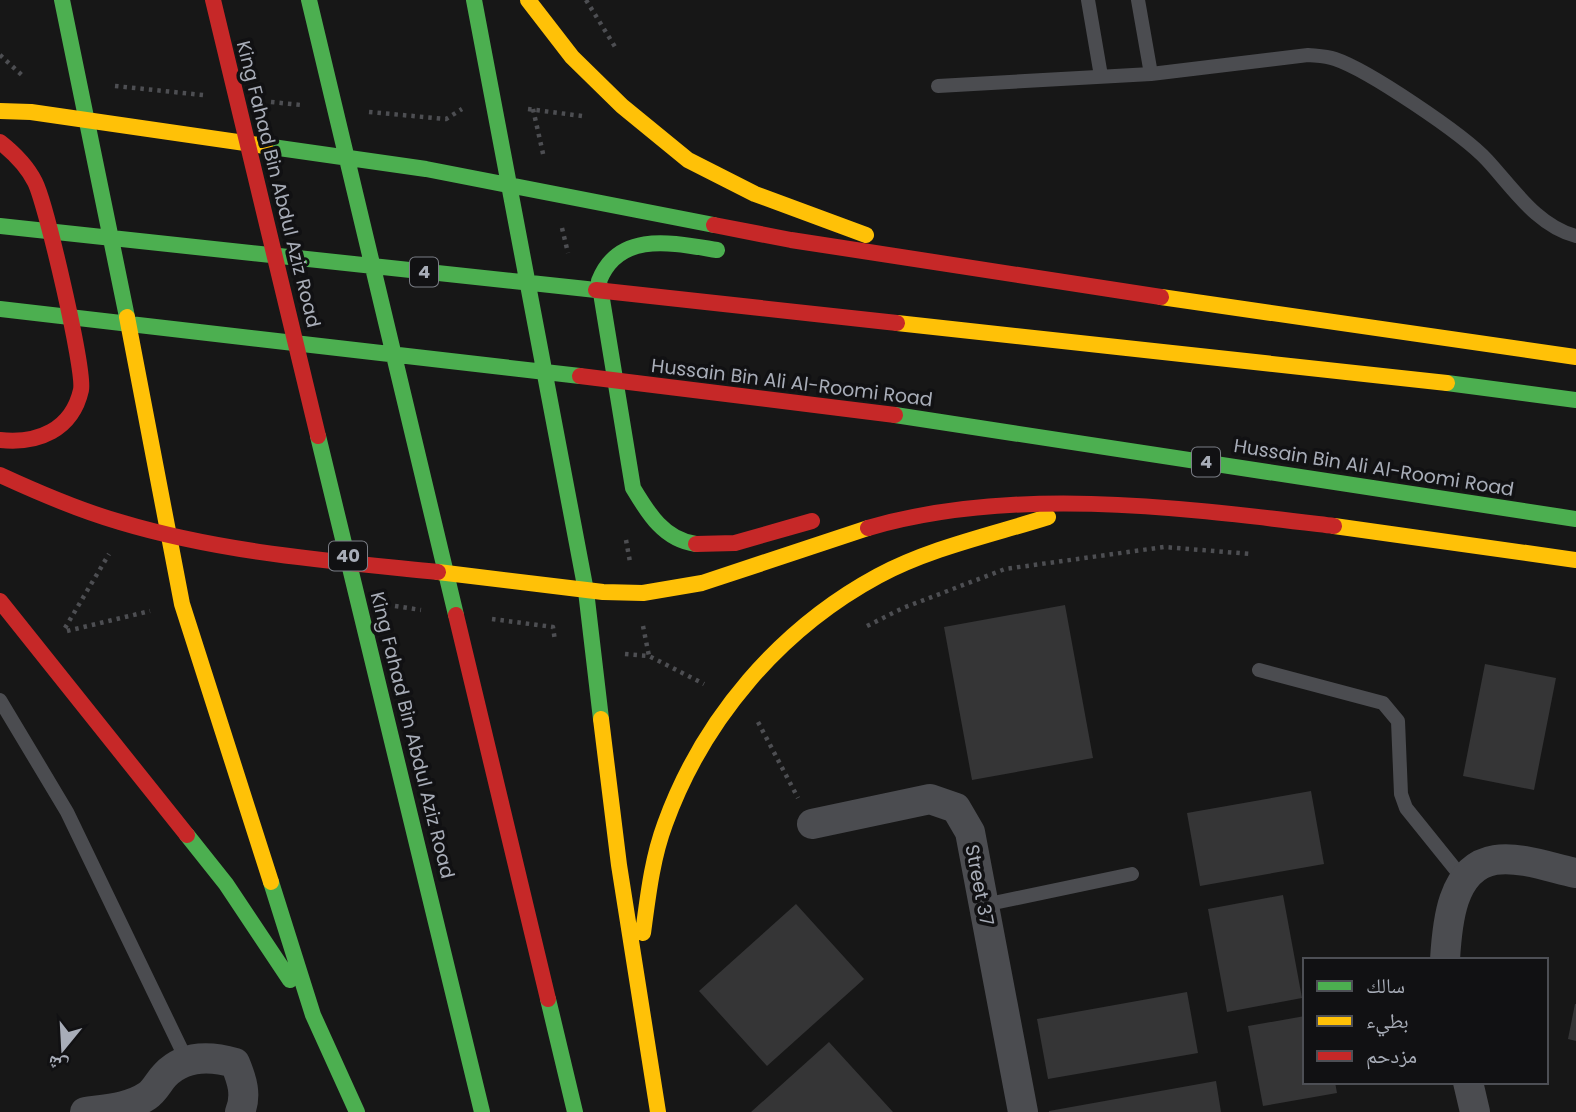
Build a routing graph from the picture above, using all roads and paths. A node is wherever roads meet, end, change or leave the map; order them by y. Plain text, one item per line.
1 (62, 0) edge
2 (213, 0) edge
3 (309, 0) edge
4 (474, 0) edge
5 (528, 0) edge
6 (1088, 0) edge
7 (1138, 0) edge
8 (0, 55) edge
9 (1151, 74) junction
10 (1101, 76) junction
11 (26, 80) dead end
12 (938, 86) dead end
13 (0, 111) edge
14 (89, 121) junction
15 (0, 142) edge
16 (510, 186) junction
17 (0, 226) edge
18 (1576, 236) edge
19 (736, 252) dead end
20 (937, 261) junction
21 (878, 271) dead end
22 (0, 309) edge
23 (1576, 357) edge
24 (1576, 400) edge
25 (0, 440) edge
26 (0, 475) edge
27 (1020, 488) dead end
28 (1086, 506) junction
29 (829, 516) dead end
30 (1576, 519) edge
31 (167, 533) junction
32 (1259, 555) dead end
33 (1576, 560) edge
34 (586, 591) junction
35 (0, 601) edge
36 (182, 604) junction
37 (857, 631) dead end
38 (62, 633) dead end
39 (649, 656) dead end
40 (1259, 670) dead end
41 (734, 699) junction
42 (0, 700) edge
43 (812, 824) joint
44 (1576, 873) edge
45 (1132, 874) dead end
46 (1464, 880) junction
47 (984, 905) junction
48 (1445, 958) edge
49 (313, 1015) junction
50 (649, 1054) junction
51 (187, 1061) junction
52 (1468, 1084) edge
53 (85, 1112) edge
54 (240, 1112) edge
55 (358, 1112) edge
56 (482, 1112) edge
57 (575, 1112) edge
58 (658, 1112) edge
59 (1023, 1112) edge
60 (1475, 1112) edge

1 - 14 highway
2 - 56 highway, King Fahad Bin Abdul Aziz Road / 40
3 - 57 highway
4 - 16 highway
5 - 20 highway
6 - 10 lane
7 - 9 lane
8 - 11 path
9 - 10 lane
9 - 18 lane
10 - 12 lane
13 - 14 highway
14 - 16 highway
14 - 31 highway
15 - 25 highway
16 - 20 highway
16 - 34 highway
17 - 24 highway, 4
19 - 29 highway
20 - 21 highway
20 - 23 highway
22 - 30 highway, Hussain Bin Ali Al-Roomi Road / 4
26 - 31 highway
27 - 28 highway
28 - 33 highway
28 - 34 highway
28 - 41 highway
31 - 34 highway
31 - 36 highway
32 - 37 path
34 - 50 highway
35 - 49 highway
36 - 38 path
36 - 49 highway
39 - 41 path
40 - 46 lane
41 - 43 path
41 - 50 highway
42 - 51 lane
43 - 47 street, Street 37
44 - 46 street
45 - 47 lane
46 - 48 street
47 - 59 street, Street 37
49 - 55 highway
50 - 58 highway
51 - 53 street
51 - 54 street
52 - 60 street

